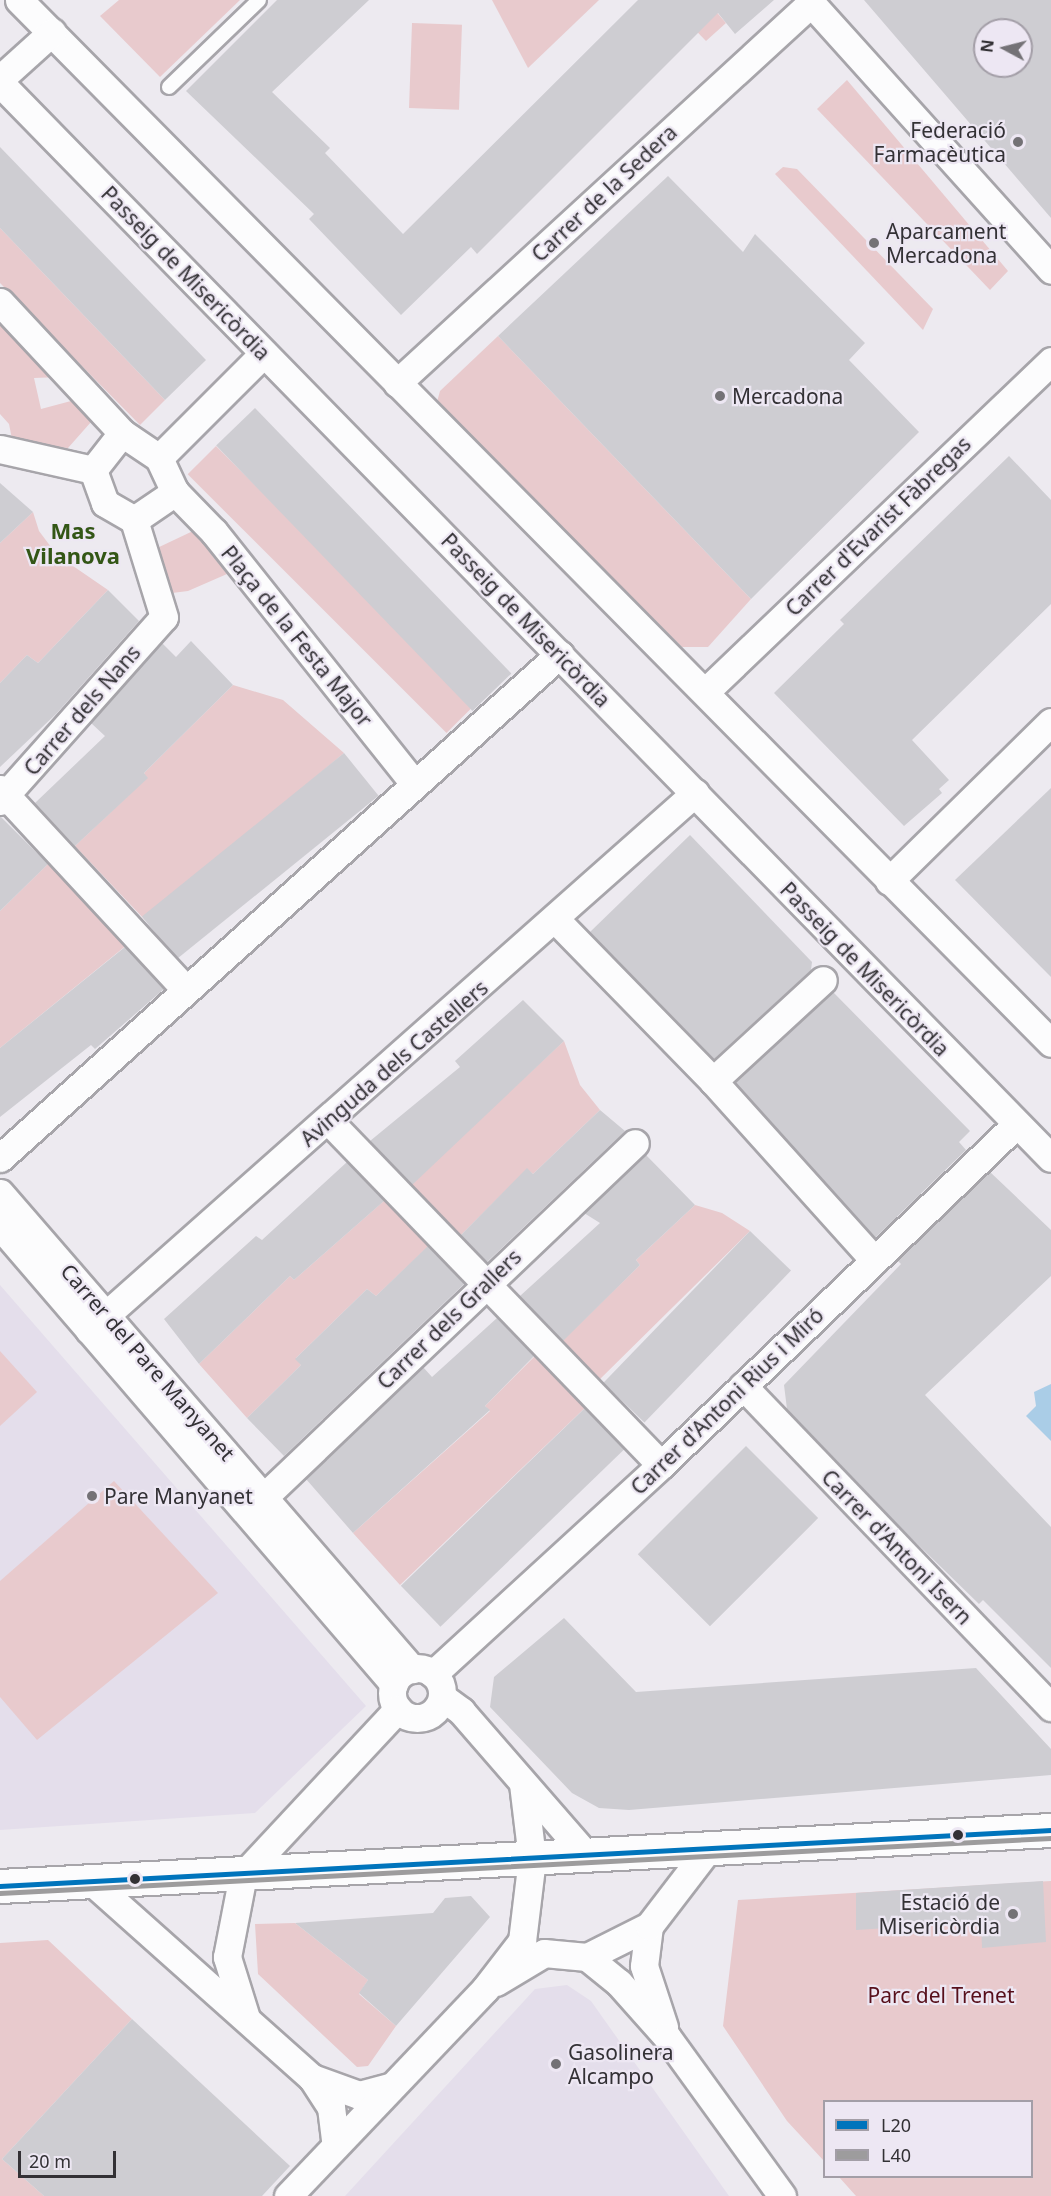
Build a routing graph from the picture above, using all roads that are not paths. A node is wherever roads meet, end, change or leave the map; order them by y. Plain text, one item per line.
1 (8, 0) edge
2 (259, 0) edge
3 (0, 7) edge
4 (40, 12) edge
5 (0, 81) edge
6 (169, 87) dead end
7 (1051, 270) edge
8 (0, 302) edge
9 (264, 353) junction
10 (1051, 361) edge
11 (397, 383) junction
12 (122, 433) junction
13 (0, 449) edge
14 (159, 458) junction
15 (93, 470) junction
16 (175, 492) junction
17 (134, 520) junction
18 (560, 654) junction
19 (705, 692) junction
20 (1051, 722) edge
21 (414, 783) junction
22 (695, 793) junction
23 (2, 795) edge
24 (889, 881) junction
25 (556, 920) junction
26 (823, 980) dead end
27 (186, 990) junction
28 (1051, 1043) edge
29 (714, 1081) junction
30 (328, 1120) junction
31 (1016, 1124) junction
32 (635, 1143) dead end
33 (0, 1158) edge
34 (1051, 1158) edge
35 (0, 1193) edge
36 (0, 1227) edge
37 (874, 1260) junction
38 (486, 1283) junction
39 (99, 1322) junction
40 (743, 1386) junction
41 (661, 1465) junction
42 (265, 1496) junction
43 (416, 1686) junction
44 (1051, 1707) edge
45 (524, 1784) junction
46 (1051, 1830) edge
47 (708, 1849) junction
48 (586, 1855) junction
49 (532, 1858) junction
50 (243, 1875) junction
51 (92, 1882) junction
52 (0, 1886) edge
53 (649, 1926) junction
54 (587, 1956) junction
55 (485, 1989) junction
56 (246, 2018) junction
57 (667, 2037) junction
58 (312, 2078) junction
59 (389, 2087) junction
60 (363, 2116) junction
61 (336, 2145) junction
62 (288, 2196) edge
63 (782, 2196) edge

1 - 3 street
2 - 6 lane
4 - 5 street, Passeig de Misericòrdia
4 - 11 street, Passeig de Misericòrdia
5 - 9 street, Passeig de Misericòrdia
7 - 11 street, Carrer de la Sedera
8 - 12 street
9 - 14 street
9 - 18 street, Passeig de Misericòrdia
10 - 19 street, Carrer d'Evarist Fàbregas
11 - 19 street, Passeig de Misericòrdia
12 - 14 street
12 - 15 street
13 - 15 street
14 - 16 street, Plaça de la Festa Major
15 - 17 street
16 - 17 street
16 - 21 street, Plaça de la Festa Major
17 - 23 street, Carrer dels Nans
18 - 21 street
18 - 22 street, Passeig de Misericòrdia
19 - 24 street, Passeig de Misericòrdia
20 - 24 street
21 - 27 street
22 - 25 street, Avinguda dels Castellers
22 - 31 street, Passeig de Misericòrdia
23 - 27 street
24 - 28 street, Passeig de Misericòrdia
25 - 29 street
25 - 30 street, Avinguda dels Castellers
26 - 29 street
27 - 33 street
29 - 37 street
30 - 38 street
30 - 39 street, Avinguda dels Castellers
31 - 34 street, Passeig de Misericòrdia
31 - 37 street, Carrer d'Antoni Rius i Miró
32 - 38 street, Carrer dels Grallers
35 - 39 street, Carrer del Pare Manyanet
36 - 39 street, Carrer del Pare Manyanet
37 - 40 street, Carrer d'Antoni Rius i Miró
38 - 41 street
38 - 42 street, Carrer dels Grallers
39 - 42 street, Carrer del Pare Manyanet
39 - 43 street, Carrer del Pare Manyanet
40 - 41 street, Carrer d'Antoni Rius i Miró
40 - 44 street, Carrer d'Antoni Isern
41 - 43 street, Carrer d'Antoni Rius i Miró
42 - 43 street, Carrer del Pare Manyanet
43 - 45 street, Carrer del Pare Manyanet
43 - 50 street, Carrer d'Antoni Rius i Miró
45 - 48 street, Carrer del Pare Manyanet
45 - 49 street
46 - 47 main road
47 - 48 main road
47 - 53 street
48 - 49 main road
49 - 50 main road
49 - 55 street
50 - 51 main road
50 - 56 street
51 - 52 main road
51 - 56 street
53 - 54 street
53 - 57 street
54 - 55 street
54 - 57 street
55 - 59 street
56 - 58 street
57 - 63 street
58 - 59 street
58 - 60 street
58 - 61 street
59 - 60 street
60 - 61 street
61 - 62 street

